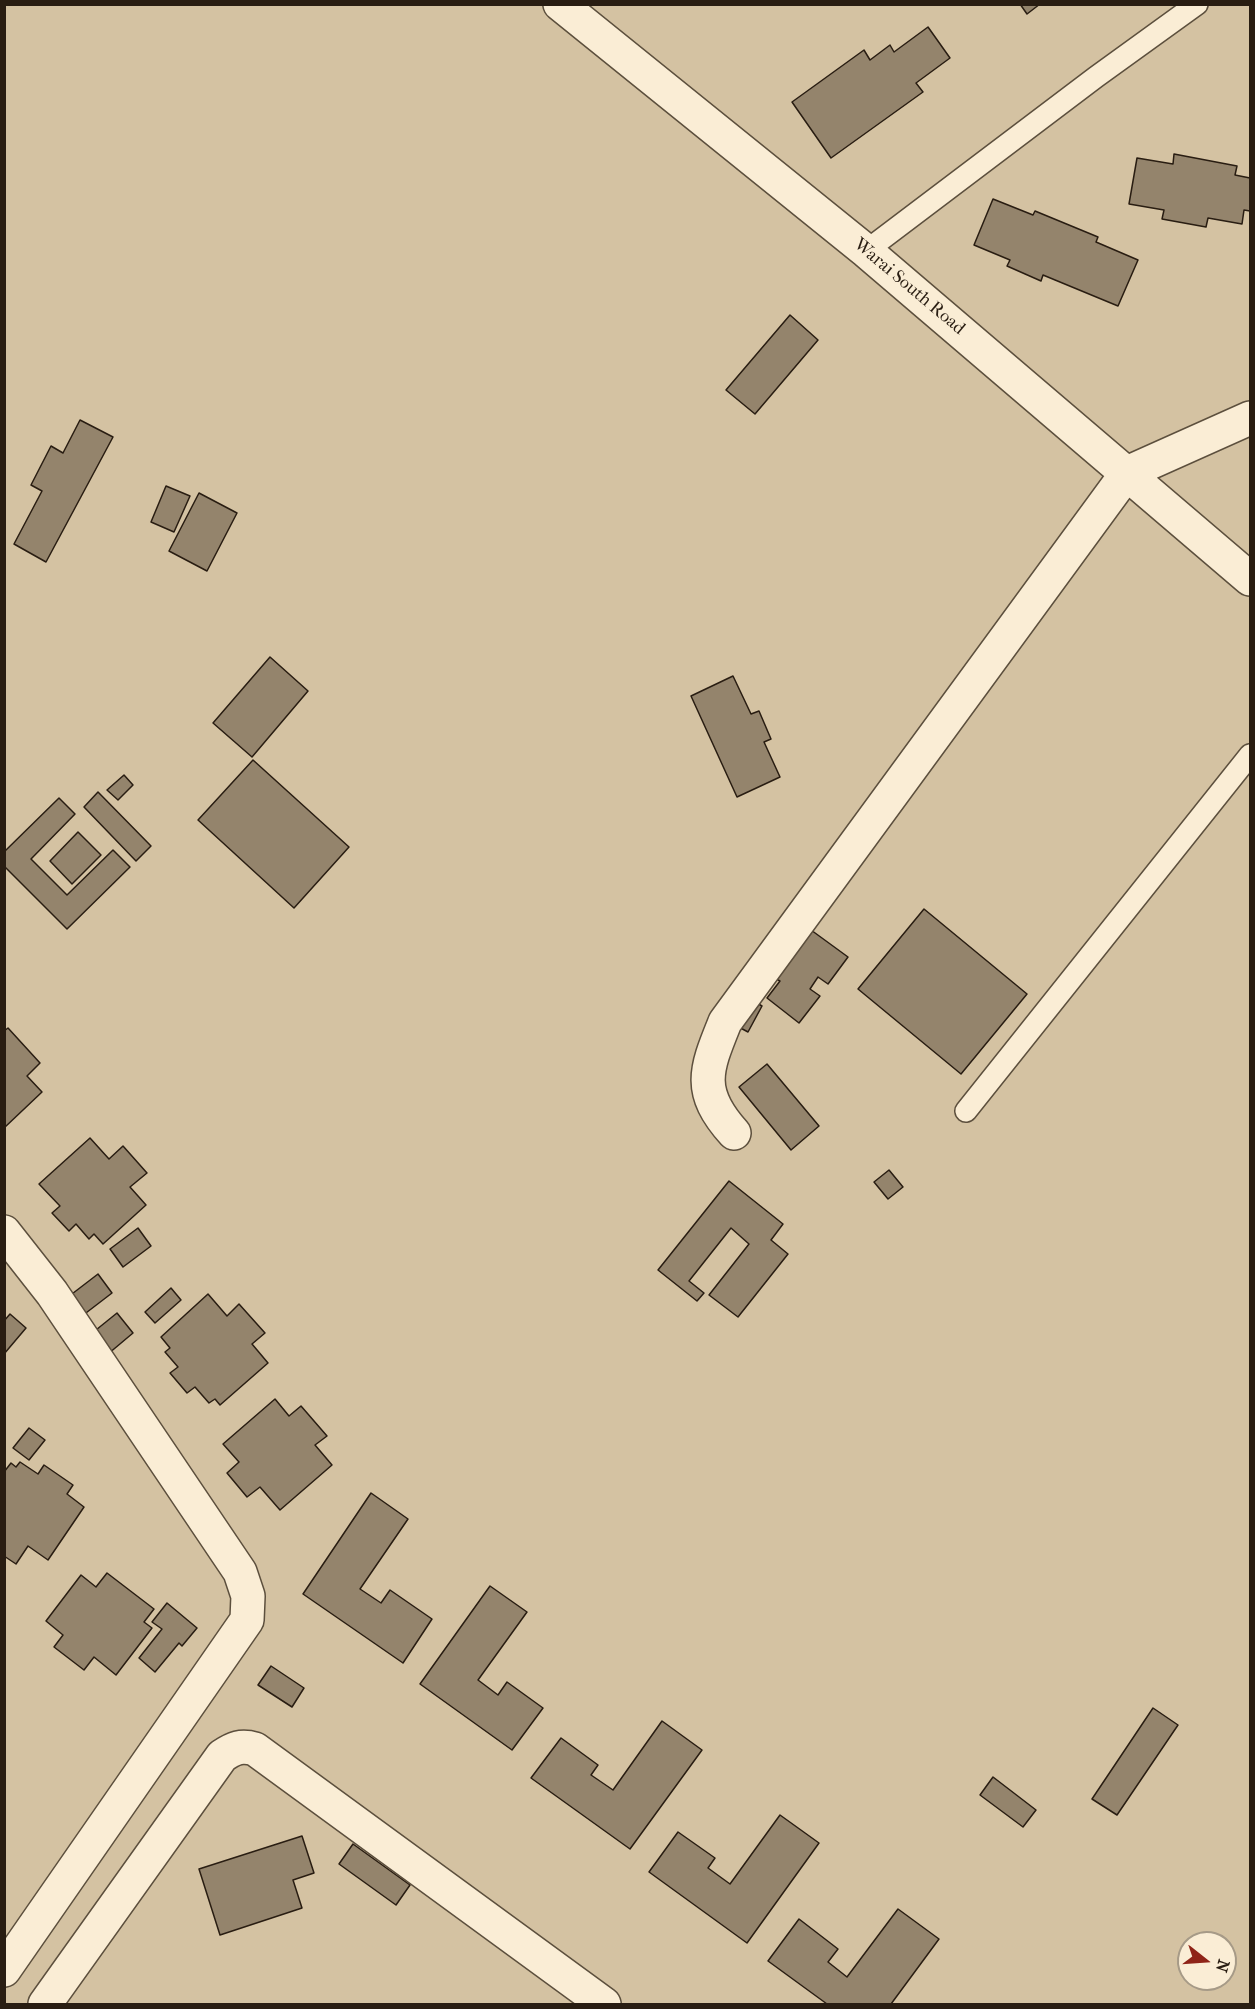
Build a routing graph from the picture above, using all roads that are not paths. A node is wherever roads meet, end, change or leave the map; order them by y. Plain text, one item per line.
1 (560, 4) edge
2 (1197, 4) edge
3 (866, 251) junction
4 (1251, 418) edge
5 (1127, 473) junction
6 (1251, 579) edge
7 (1251, 755) edge
8 (966, 1111) dead end
9 (734, 1133) dead end
10 (4, 1232) edge
11 (4, 1970) edge
12 (45, 2004) edge
13 (604, 2004) edge

1 - 3 street, Warai South Road
2 - 3 lane
3 - 5 street, Warai South Road
4 - 5 street
5 - 6 street, Warai South Road
5 - 9 street
7 - 8 lane
10 - 11 street
12 - 13 street

